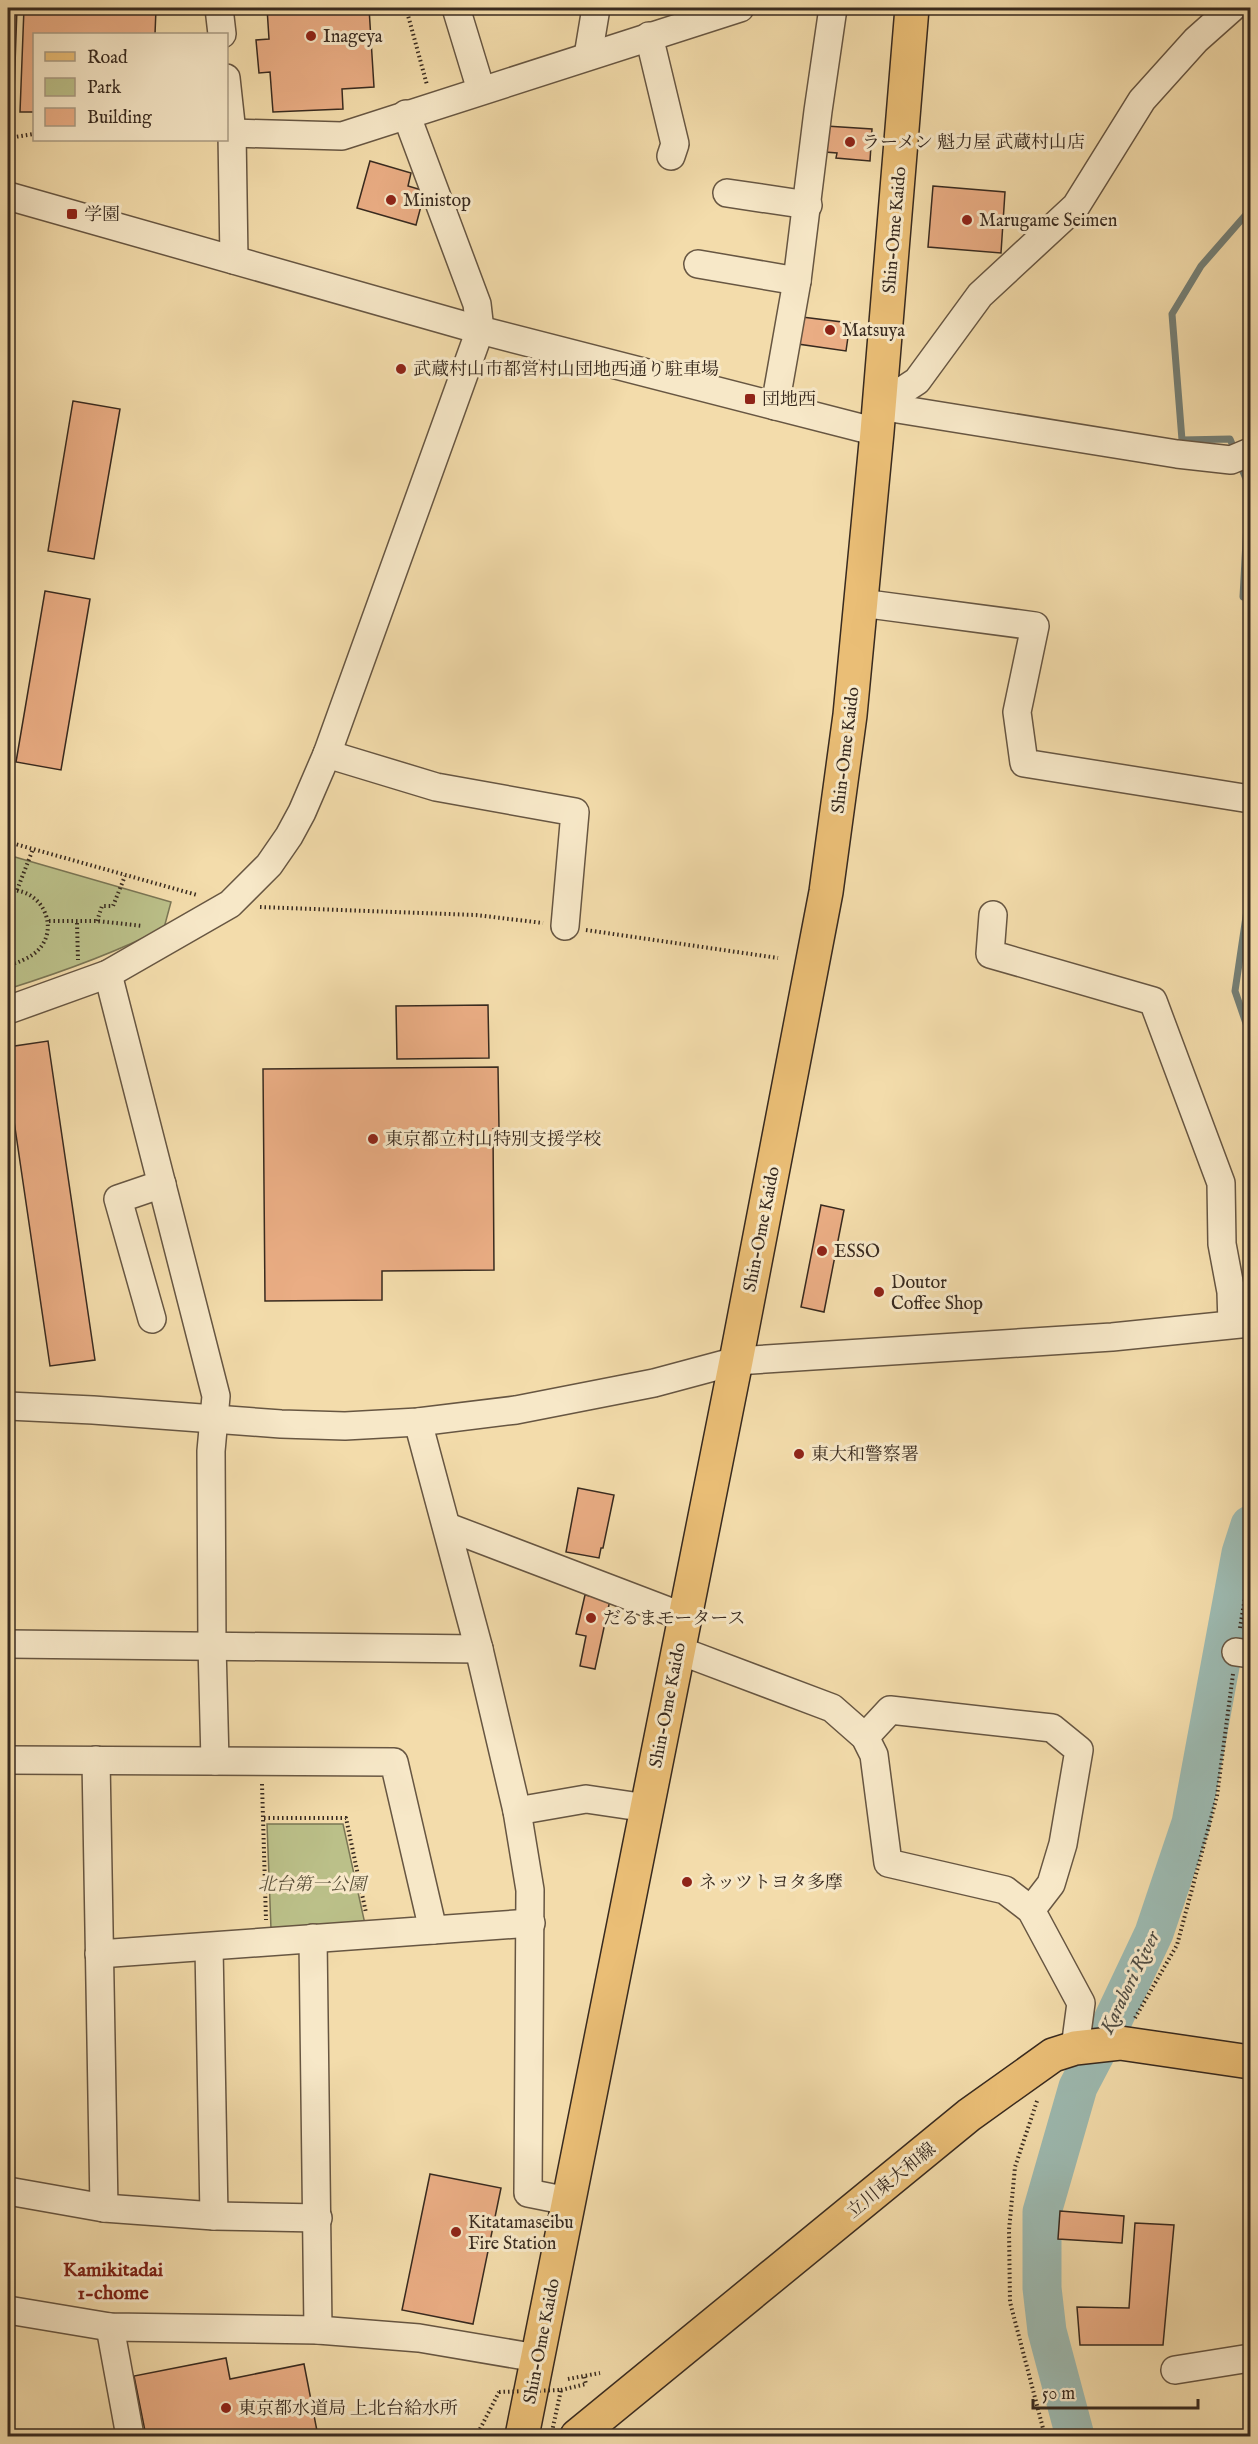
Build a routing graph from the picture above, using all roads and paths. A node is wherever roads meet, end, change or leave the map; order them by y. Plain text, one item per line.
1 (219, 8) edge
2 (406, 8) edge
3 (456, 8) edge
4 (596, 8) edge
5 (740, 8) edge
6 (833, 8) edge
7 (912, 8) edge
8 (1232, 8) edge
9 (222, 33) edge
10 (649, 36) junction
11 (588, 56) junction
12 (481, 90) junction
13 (228, 96) edge
14 (433, 105) junction
15 (406, 114) junction
16 (232, 133) junction
17 (33, 134) edge
18 (8, 138) edge
19 (671, 156) dead end
20 (728, 193) dead end
21 (8, 196) edge
22 (808, 205) junction
23 (234, 260) junction
24 (698, 264) dead end
25 (797, 281) junction
26 (480, 330) junction
27 (776, 406) junction
28 (878, 419) junction
29 (1241, 456) edge
30 (861, 603) junction
31 (327, 754) junction
32 (1251, 800) edge
33 (8, 842) edge
34 (33, 849) junction
35 (125, 876) junction
36 (8, 890) edge
37 (17, 890) junction
38 (230, 904) junction
39 (993, 915) dead end
40 (48, 921) junction
41 (97, 921) junction
42 (77, 922) junction
43 (565, 926) junction
44 (153, 927) dead end
45 (778, 958) dead end
46 (8, 964) edge
47 (78, 967) dead end
48 (108, 974) junction
49 (8, 1010) edge
50 (162, 1184) junction
51 (153, 1319) dead end
52 (1241, 1323) edge
53 (736, 1361) junction
54 (8, 1400) edge
55 (215, 1419) junction
56 (418, 1422) junction
57 (448, 1527) junction
58 (1251, 1567) edge
59 (684, 1617) junction
60 (8, 1644) edge
61 (212, 1645) junction
62 (479, 1649) junction
63 (678, 1650) junction
64 (1243, 1653) edge
65 (865, 1737) junction
66 (8, 1760) edge
67 (96, 1760) junction
68 (215, 1761) junction
69 (261, 1761) junction
70 (647, 1808) junction
71 (517, 1811) junction
72 (264, 1818) junction
73 (1031, 1910) junction
74 (531, 1923) junction
75 (433, 1930) junction
76 (370, 1934) junction
77 (313, 1938) junction
78 (267, 1942) junction
79 (209, 1947) junction
80 (99, 1954) junction
81 (1120, 2043) junction
82 (1075, 2048) junction
83 (1251, 2062) edge
84 (1038, 2100) dead end
85 (8, 2191) edge
86 (568, 2201) junction
87 (104, 2208) junction
88 (214, 2216) junction
89 (318, 2218) junction
90 (8, 2310) edge
91 (110, 2327) junction
92 (318, 2330) junction
93 (537, 2358) junction
94 (1248, 2358) edge
95 (1175, 2370) dead end
96 (600, 2373) dead end
97 (584, 2376) junction
98 (568, 2379) dead end
99 (561, 2390) junction
100 (480, 2429) dead end
101 (130, 2436) edge
102 (522, 2436) edge
103 (551, 2436) edge
104 (577, 2436) edge
105 (1045, 2436) edge

1 - 9 street
2 - 14 path
3 - 12 street
4 - 11 street
5 - 10 street
6 - 22 street
7 - 28 main road, Shin-Ome Kaido
8 - 28 street
10 - 11 street
10 - 19 street
11 - 12 street
12 - 14 street
13 - 16 street
14 - 15 street
15 - 16 street
15 - 26 street
16 - 23 street
17 - 18 path
20 - 22 street
21 - 23 street
22 - 25 street
23 - 26 street
24 - 25 street
25 - 27 street
26 - 27 street
26 - 31 street
27 - 28 street
28 - 29 street
28 - 30 main road, Shin-Ome Kaido
30 - 32 street
30 - 53 main road, Shin-Ome Kaido
31 - 38 street
31 - 43 street
33 - 34 path
34 - 35 path
34 - 37 path
35 - 38 path
35 - 41 path
36 - 37 path
37 - 40 path
38 - 43 path
38 - 48 street
39 - 52 street
40 - 42 path
40 - 46 path
41 - 42 path
41 - 44 path
42 - 47 path
43 - 45 path
48 - 49 street
48 - 50 street
50 - 51 street
50 - 55 street
52 - 53 street
53 - 56 street
53 - 59 main road, Shin-Ome Kaido
54 - 55 street
55 - 56 street
55 - 61 street
56 - 57 street
57 - 59 street
57 - 62 street
58 - 64 path
59 - 63 main road, Shin-Ome Kaido
60 - 61 street
61 - 62 street
61 - 68 street
62 - 71 street
63 - 65 street
63 - 70 main road, Shin-Ome Kaido
64 - 81 path
65 - 73 street
65 - 73 street
66 - 67 street
67 - 68 street
67 - 80 street
68 - 69 street
69 - 72 path
69 - 75 street
70 - 71 street
70 - 86 main road, Shin-Ome Kaido
71 - 74 street
72 - 76 path
72 - 78 path
73 - 82 street
74 - 75 street
74 - 86 street
75 - 76 street
76 - 77 street
77 - 78 street
77 - 89 street
78 - 79 street
79 - 80 street
79 - 88 street
80 - 87 street
81 - 82 main road, 立川東大和線
81 - 83 main road, 立川東大和線
82 - 104 main road, 立川東大和線
84 - 105 path
85 - 87 street
86 - 93 main road, Shin-Ome Kaido
87 - 88 street
88 - 89 street
89 - 92 street
90 - 91 street
91 - 92 street
91 - 101 street
92 - 93 street
93 - 102 main road, Shin-Ome Kaido
94 - 95 street
96 - 97 path
97 - 98 path
97 - 99 path
99 - 100 path, bridge
99 - 103 path, bridge

